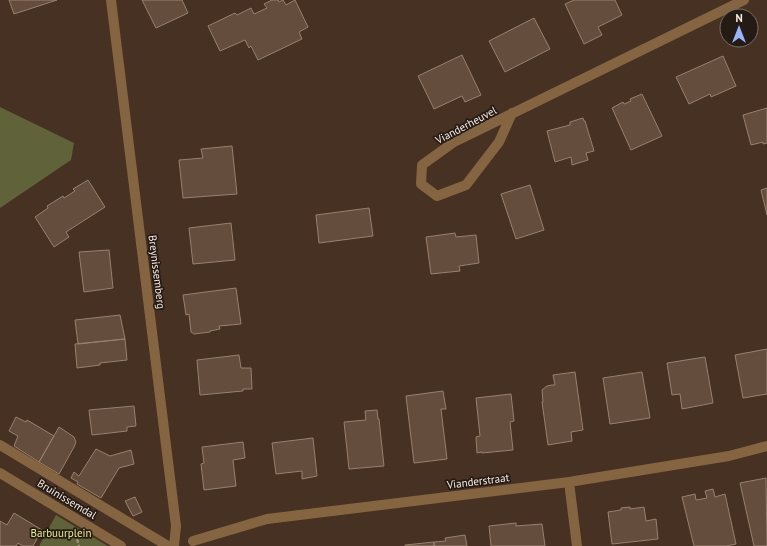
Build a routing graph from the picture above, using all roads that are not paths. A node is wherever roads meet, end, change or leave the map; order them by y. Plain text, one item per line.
1 (111, 0) edge
2 (744, 0) edge
3 (512, 113) junction
4 (0, 445) edge
5 (767, 446) edge
6 (0, 473) edge
7 (569, 482) junction
8 (193, 541) dead end
9 (121, 546) edge
10 (168, 546) edge
11 (174, 546) edge
12 (577, 546) edge

1 - 11 street, Breynissemberg
2 - 3 street, Vianderheuvel
3 - 3 street, Vianderheuvel
4 - 10 street
5 - 7 street, Vianderstraat
6 - 9 street, Bruinissemdal
7 - 8 street, Vianderstraat
7 - 12 street

